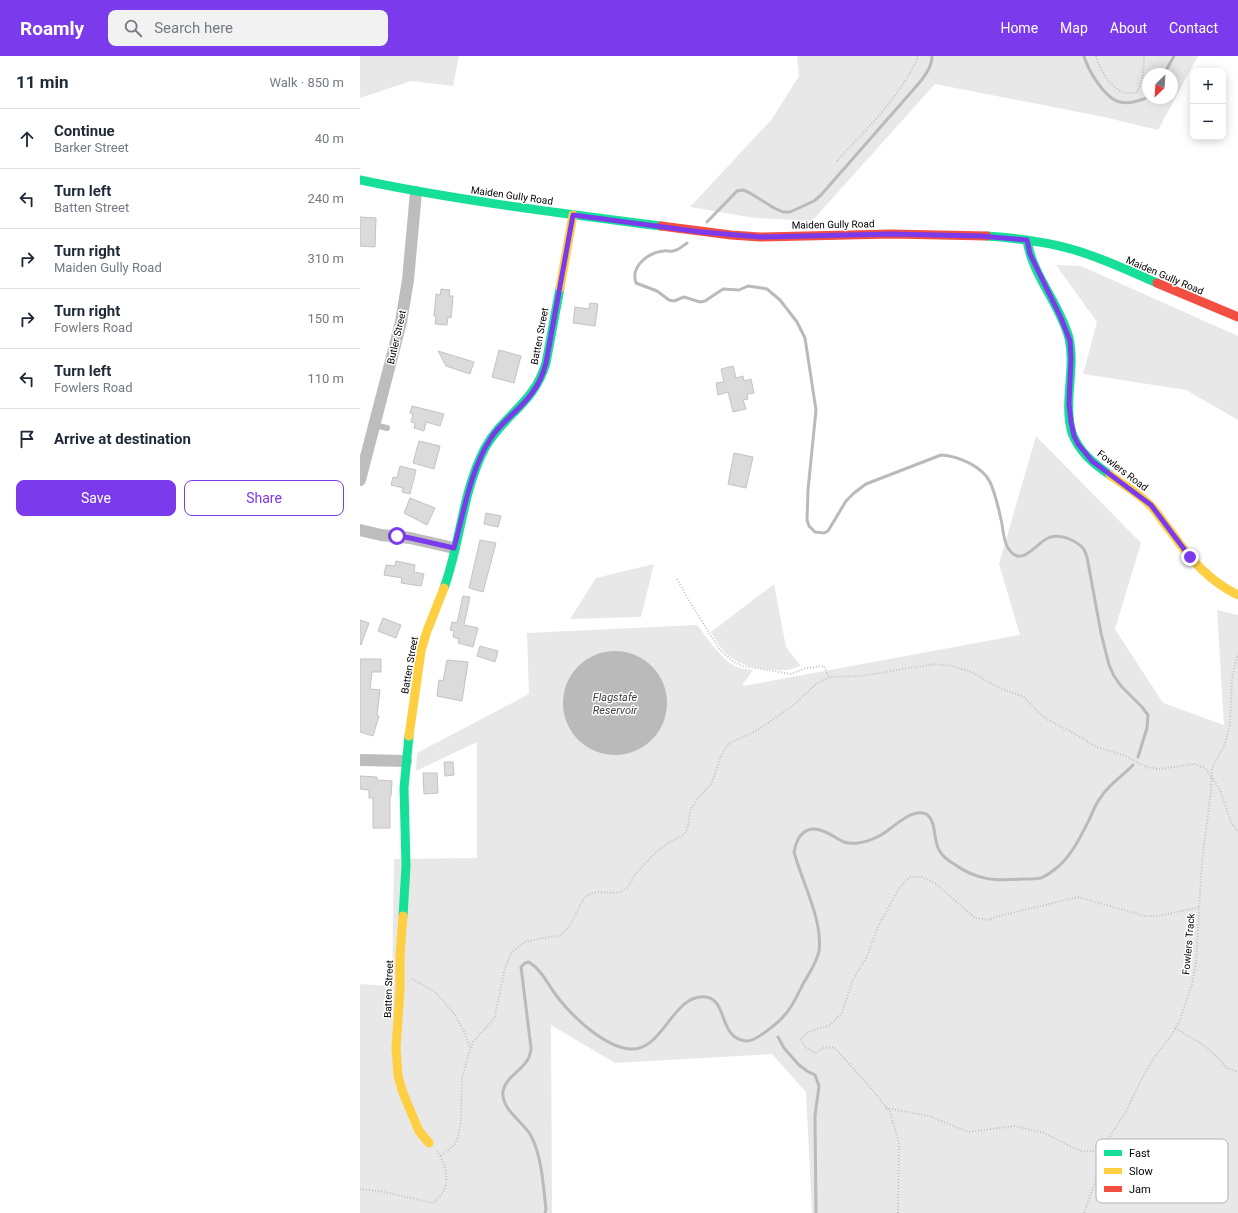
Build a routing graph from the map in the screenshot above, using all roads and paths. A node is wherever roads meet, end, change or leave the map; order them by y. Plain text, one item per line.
1 (918, 56) edge
2 (1096, 56) edge
3 (1144, 56) edge
4 (837, 161) dead end
5 (360, 180) edge
6 (416, 192) junction
7 (573, 215) junction
8 (1027, 240) junction
9 (1238, 317) edge
10 (374, 425) junction
11 (387, 428) dead end
12 (360, 480) edge
13 (360, 530) edge
14 (454, 548) junction
15 (677, 579) dead end
16 (1238, 594) edge
17 (1238, 654) edge
18 (829, 677) junction
19 (360, 760) edge
20 (406, 761) junction
21 (1211, 776) junction
22 (1238, 832) edge
23 (1200, 907) junction
24 (400, 973) junction
25 (1175, 1028) junction
26 (470, 1050) junction
27 (1238, 1072) edge
28 (886, 1108) junction
29 (1108, 1139) edge
30 (429, 1143) joint
31 (1096, 1151) edge
32 (441, 1156) junction
33 (1096, 1179) edge
34 (360, 1189) edge
35 (898, 1213) edge
36 (1084, 1213) edge

1 - 4 path
2 - 3 path
5 - 6 street, Maiden Gully Road
6 - 7 street, Maiden Gully Road
6 - 10 street, Butler Street
7 - 8 street, Maiden Gully Road
7 - 14 street, Batten Street
8 - 9 street, Maiden Gully Road
8 - 16 street, Fowlers Road
10 - 11 lane
10 - 12 street, Butler Street
13 - 14 street
14 - 20 street, Batten Street
15 - 18 path
17 - 21 path, Fowlers Track
18 - 21 path
18 - 26 path
19 - 20 street
20 - 24 street, Batten Street
21 - 22 path
21 - 23 path, Fowlers Track
23 - 25 path, Fowlers Track
23 - 28 path
24 - 26 path
24 - 30 street, Batten Street
25 - 27 path
25 - 29 path, Fowlers Track
26 - 32 path
28 - 31 path
28 - 35 path
30 - 32 path
32 - 34 path
33 - 36 path, Fowlers Track

